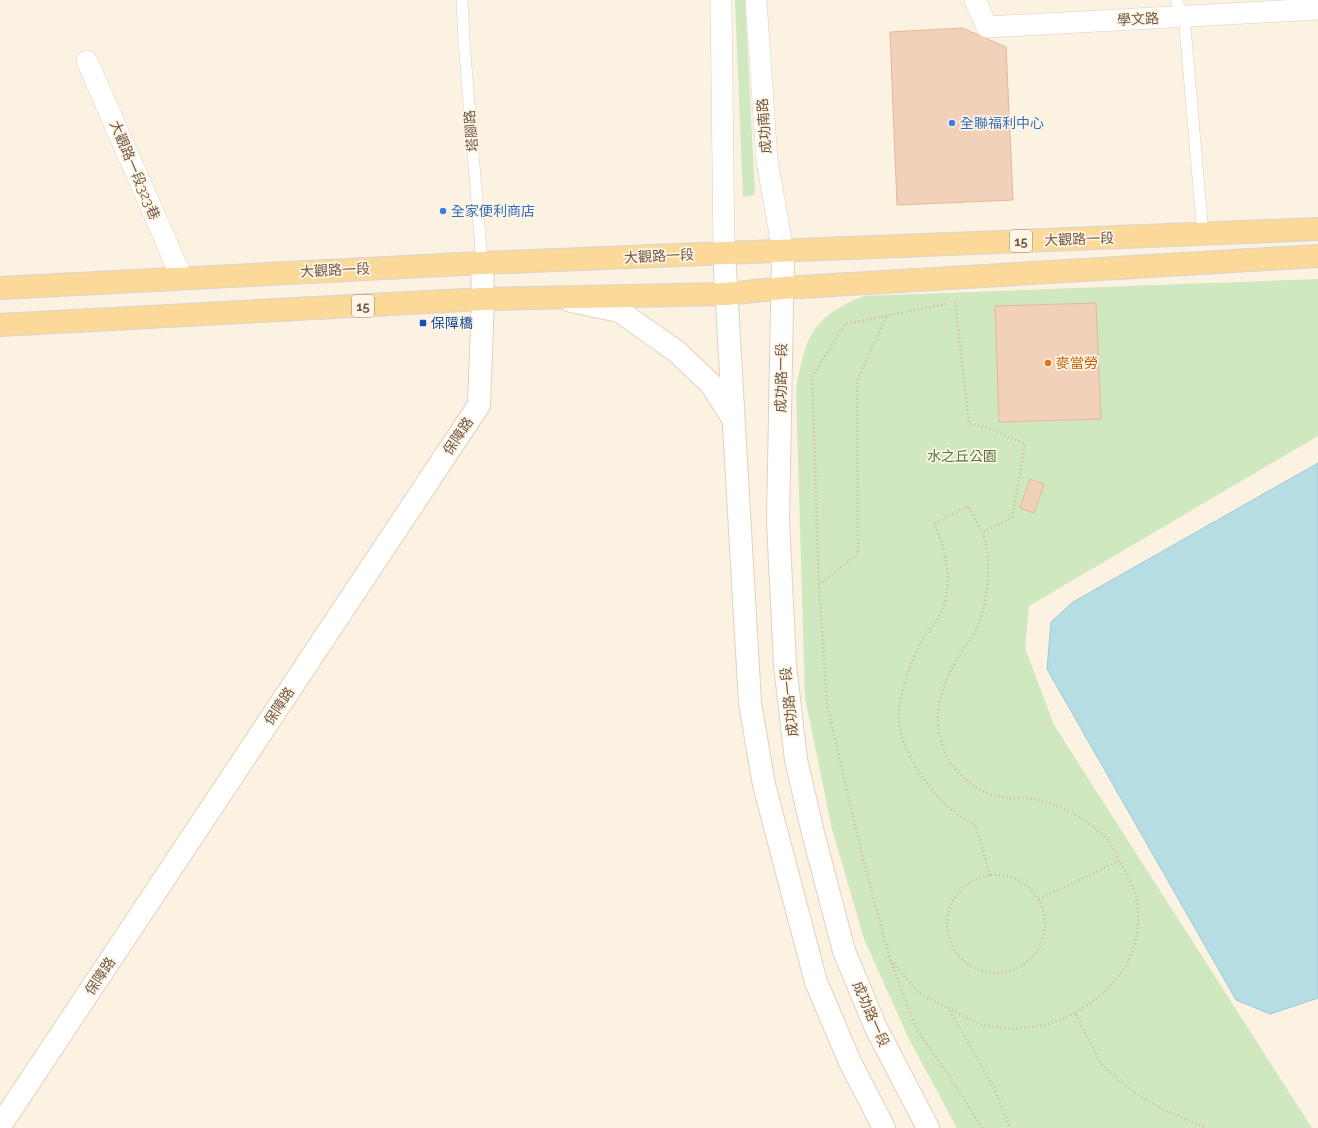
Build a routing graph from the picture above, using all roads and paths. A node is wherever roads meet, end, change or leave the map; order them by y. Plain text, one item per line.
1 (462, 0) edge
2 (721, 0) edge
3 (756, 0) edge
4 (975, 0) edge
5 (1180, 8) edge
6 (1318, 9) edge
7 (87, 61) dead end
8 (1318, 229) edge
9 (1203, 234) junction
10 (783, 251) junction
11 (724, 252) junction
12 (1318, 256) edge
13 (482, 263) junction
14 (182, 278) junction
15 (0, 288) edge
16 (783, 288) junction
17 (726, 294) junction
18 (552, 298) junction
19 (483, 299) junction
20 (887, 315) junction
21 (0, 325) edge
22 (733, 419) junction
23 (981, 533) junction
24 (819, 585) junction
25 (1119, 861) junction
26 (990, 875) junction
27 (1039, 900) junction
28 (890, 959) junction
29 (950, 1010) junction
30 (1076, 1014) junction
31 (0, 1126) edge
32 (884, 1128) edge
33 (928, 1128) edge
34 (982, 1128) edge
35 (1010, 1128) edge
36 (1206, 1128) edge

1 - 13 lane, 塔腳路
2 - 11 street
3 - 10 street, 成功南路
4 - 5 street, 學文路
5 - 6 street, 學文路
5 - 9 lane
7 - 14 street, 大觀路一段323巷
8 - 9 main road, 大觀路一段 / 15
9 - 10 main road, 大觀路一段 / 15
10 - 11 main road, 大觀路一段 / 15
10 - 16 street, 成功路一段
11 - 13 main road, 大觀路一段 / 15
11 - 17 street
12 - 16 main road, 15
13 - 14 main road, 大觀路一段 / 15
13 - 19 street, 保障路
14 - 15 main road, 大觀路一段 / 15
16 - 17 main road, 15
16 - 33 street, 成功路一段
17 - 18 main road, 15
17 - 22 street
18 - 19 main road, 15
18 - 22 street
19 - 21 main road, 15
19 - 31 street, 保障路
20 - 23 path
20 - 24 path
20 - 24 path
22 - 32 street
23 - 25 path
23 - 26 path
24 - 28 path
25 - 27 path
25 - 30 path
26 - 27 path
26 - 27 path
28 - 29 path
28 - 34 path
29 - 30 path
29 - 35 path
30 - 36 path

